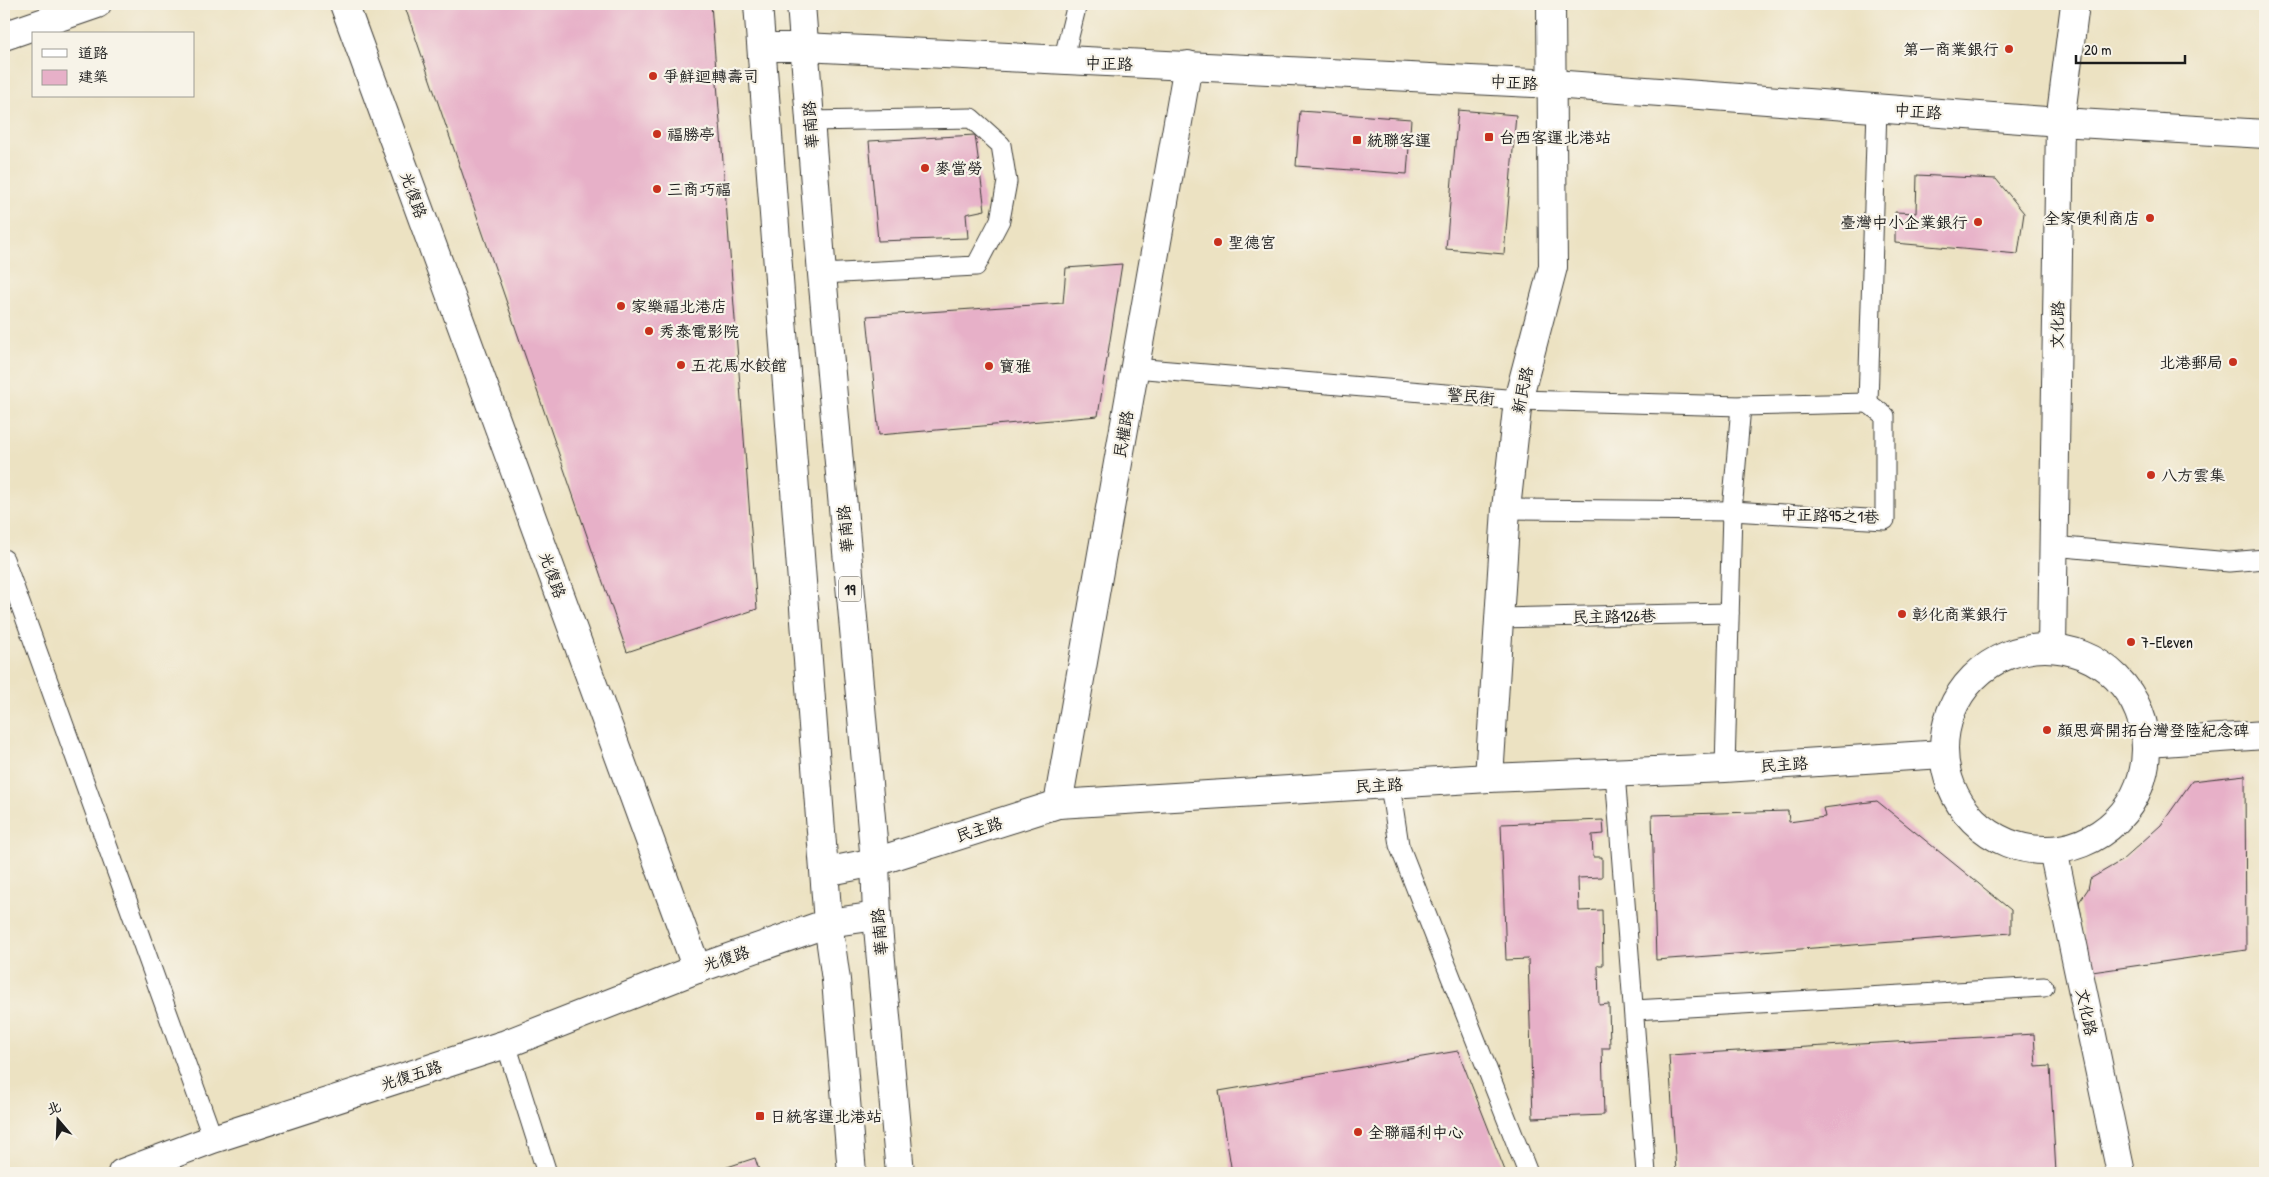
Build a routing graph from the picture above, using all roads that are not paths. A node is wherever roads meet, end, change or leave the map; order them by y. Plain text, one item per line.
1 (344, 4) edge
2 (758, 4) edge
3 (801, 4) edge
4 (1077, 4) edge
5 (1551, 4) edge
6 (2075, 4) edge
7 (90, 5) edge
8 (4, 36) edge
9 (762, 47) junction
10 (804, 47) junction
11 (1063, 61) junction
12 (1188, 65) junction
13 (1554, 84) junction
14 (1877, 108) junction
15 (809, 121) junction
16 (2060, 122) junction
17 (2265, 134) edge
18 (822, 274) junction
19 (1134, 368) junction
20 (1518, 400) junction
21 (1868, 403) junction
22 (1741, 406) junction
23 (1506, 509) junction
24 (1732, 511) junction
25 (2053, 546) junction
26 (4, 559) edge
27 (2265, 559) edge
28 (1729, 613) junction
29 (1500, 618) junction
30 (2052, 648) junction
31 (2265, 735) edge
32 (2147, 743) junction
33 (1943, 754) junction
34 (1725, 768) junction
35 (1616, 773) junction
36 (1489, 778) junction
37 (1390, 785) junction
38 (1058, 804) junction
39 (2053, 850) junction
40 (875, 862) junction
41 (825, 872) junction
42 (877, 916) junction
43 (828, 923) junction
44 (697, 969) junction
45 (2044, 987) dead end
46 (1634, 1010) junction
47 (506, 1044) junction
48 (212, 1140) junction
49 (122, 1173) edge
50 (547, 1173) edge
51 (852, 1173) edge
52 (900, 1173) edge
53 (1528, 1173) edge
54 (1646, 1173) edge
55 (2121, 1173) edge

1 - 44 street, 光復路
2 - 9 street
3 - 10 street, 華南路 / 19
4 - 11 lane
5 - 13 street, 新民路
6 - 16 street, 文化路
7 - 8 street
9 - 10 street, 中正路
9 - 41 street
10 - 11 street, 中正路
10 - 15 street, 華南路 / 19
11 - 12 street, 中正路
12 - 13 street, 中正路
12 - 19 street, 民權路
13 - 14 street, 中正路
13 - 20 street, 新民路
14 - 16 street, 中正路
14 - 21 lane
15 - 18 street, 華南路 / 19
15 - 18 lane
16 - 17 street, 中正路
16 - 25 street, 文化路
18 - 40 street, 華南路 / 19
19 - 20 lane, 警民街
19 - 38 street, 民權路
20 - 22 lane, 警民街
20 - 23 street, 新民路
21 - 22 lane, 警民街
21 - 24 lane, 中正路95之1巷
22 - 24 lane
23 - 24 lane, 中正路95之1巷
23 - 29 street, 新民路
24 - 28 lane
25 - 27 lane
25 - 30 street, 文化路
26 - 48 lane
28 - 29 lane, 民主路126巷
28 - 34 lane
29 - 36 street, 新民路
30 - 32 street
30 - 33 street
31 - 32 street
32 - 39 street
33 - 34 street, 民主路
33 - 39 street
34 - 35 street, 民主路
35 - 36 street, 民主路
35 - 46 lane
36 - 37 street, 民主路
37 - 38 street, 民主路
37 - 53 lane
38 - 40 street, 民主路
39 - 55 street, 文化路
40 - 41 street, 民主路
40 - 42 street, 華南路 / 19
41 - 43 street
42 - 43 street, 光復路
42 - 52 street, 華南路 / 19
43 - 44 street, 光復路
43 - 51 street
44 - 47 street, 光復五路
45 - 46 lane
46 - 54 lane
47 - 48 street, 光復五路
47 - 50 lane
48 - 49 street, 光復五路

